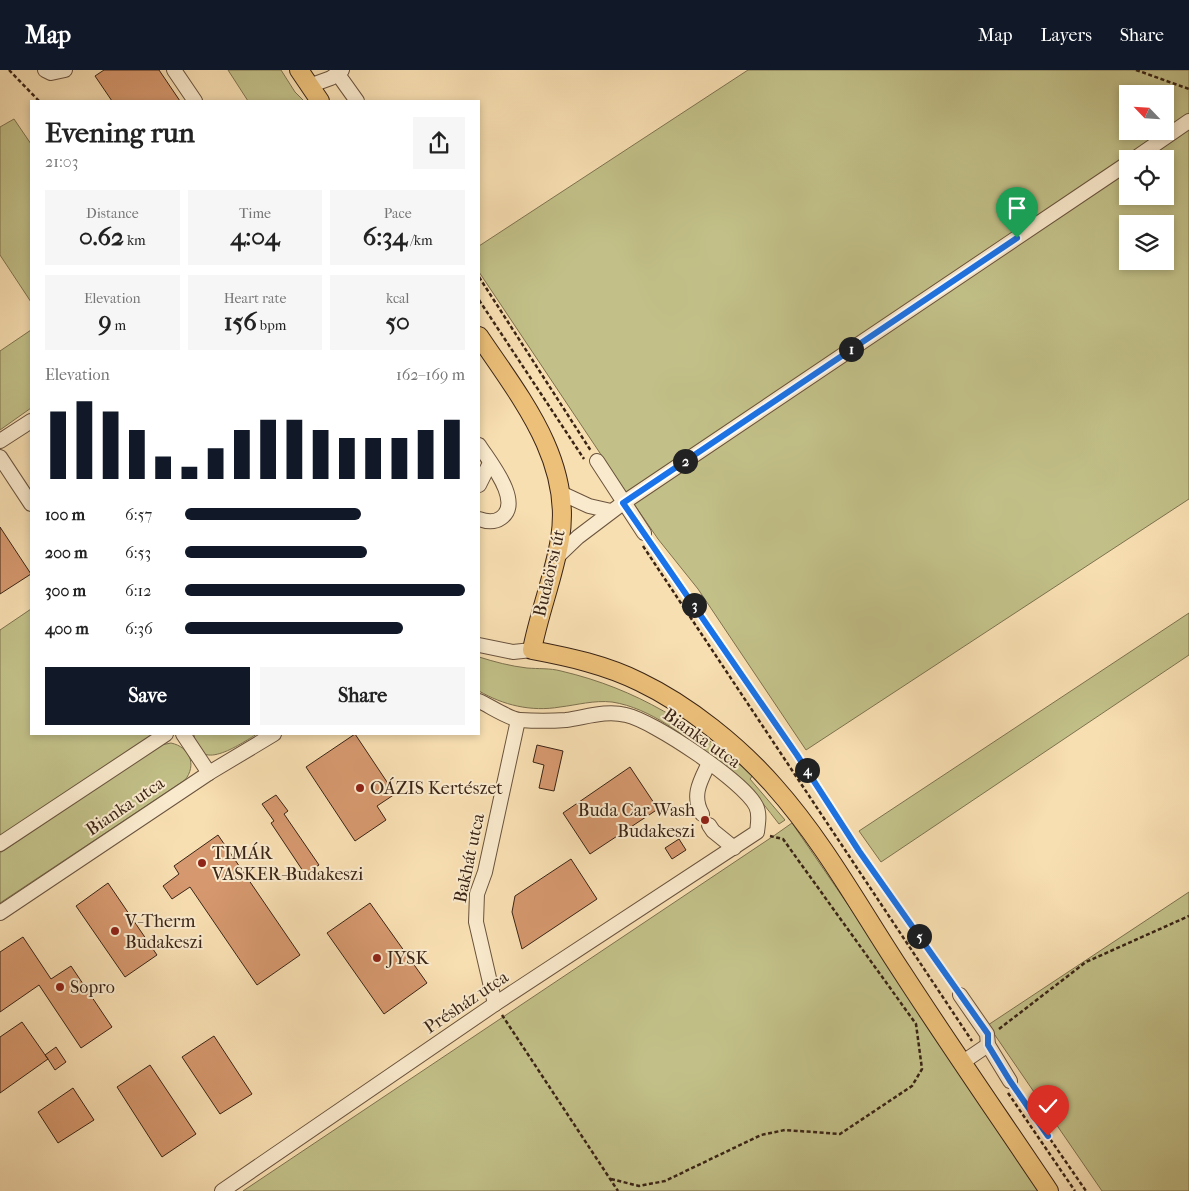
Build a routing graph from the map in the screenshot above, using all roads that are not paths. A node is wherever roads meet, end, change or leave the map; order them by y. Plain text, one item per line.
1 (45, 70) edge
2 (65, 70) edge
3 (174, 70) edge
4 (299, 70) edge
5 (340, 72) edge
6 (309, 86) junction
7 (194, 100) edge
8 (319, 100) edge
9 (355, 100) edge
10 (1189, 122) edge
11 (1147, 150) edge
12 (1119, 169) edge
13 (480, 338) edge
14 (30, 422) edge
15 (0, 441) edge
16 (480, 447) edge
17 (0, 456) edge
18 (593, 463) road end
19 (490, 464) junction
20 (480, 483) edge
21 (561, 493) junction
22 (30, 502) edge
23 (623, 503) junction
24 (611, 511) junction
25 (480, 519) edge
26 (641, 536) road end
27 (555, 559) junction
28 (480, 645) edge
29 (532, 650) junction
30 (480, 701) edge
31 (518, 720) junction
32 (164, 735) edge
33 (184, 735) edge
34 (272, 735) edge
35 (709, 763) junction
36 (209, 773) junction
37 (0, 844) edge
38 (734, 848) junction
39 (0, 913) edge
40 (960, 994) road end
41 (495, 1004) junction
42 (984, 1048) junction
43 (963, 1062) junction
44 (1008, 1087) road end
45 (222, 1191) edge
46 (1049, 1191) edge

1 - 2 street
3 - 7 street
4 - 6 main road
5 - 6 street
5 - 9 street
6 - 8 main road
10 - 11 street
12 - 23 street
13 - 21 main road, Budaörsi út
14 - 15 street
16 - 19 street
17 - 22 street
18 - 23 street
19 - 20 street
19 - 25 street
21 - 24 street
21 - 27 main road, Budaörsi út
23 - 24 street
23 - 26 street
24 - 27 street
27 - 29 main road, Budaörsi út
28 - 29 street
29 - 43 main road
30 - 31 street, Bianka utca
31 - 35 street, Bianka utca
31 - 41 street, Bakhát utca
32 - 37 street
33 - 36 street
34 - 36 street, Bianka utca
35 - 38 street
35 - 38 street, Bianka utca
36 - 39 street, Bianka utca
38 - 41 street, Présház utca
40 - 42 street
41 - 45 street, Présház utca
42 - 43 street
42 - 44 street
43 - 46 main road

